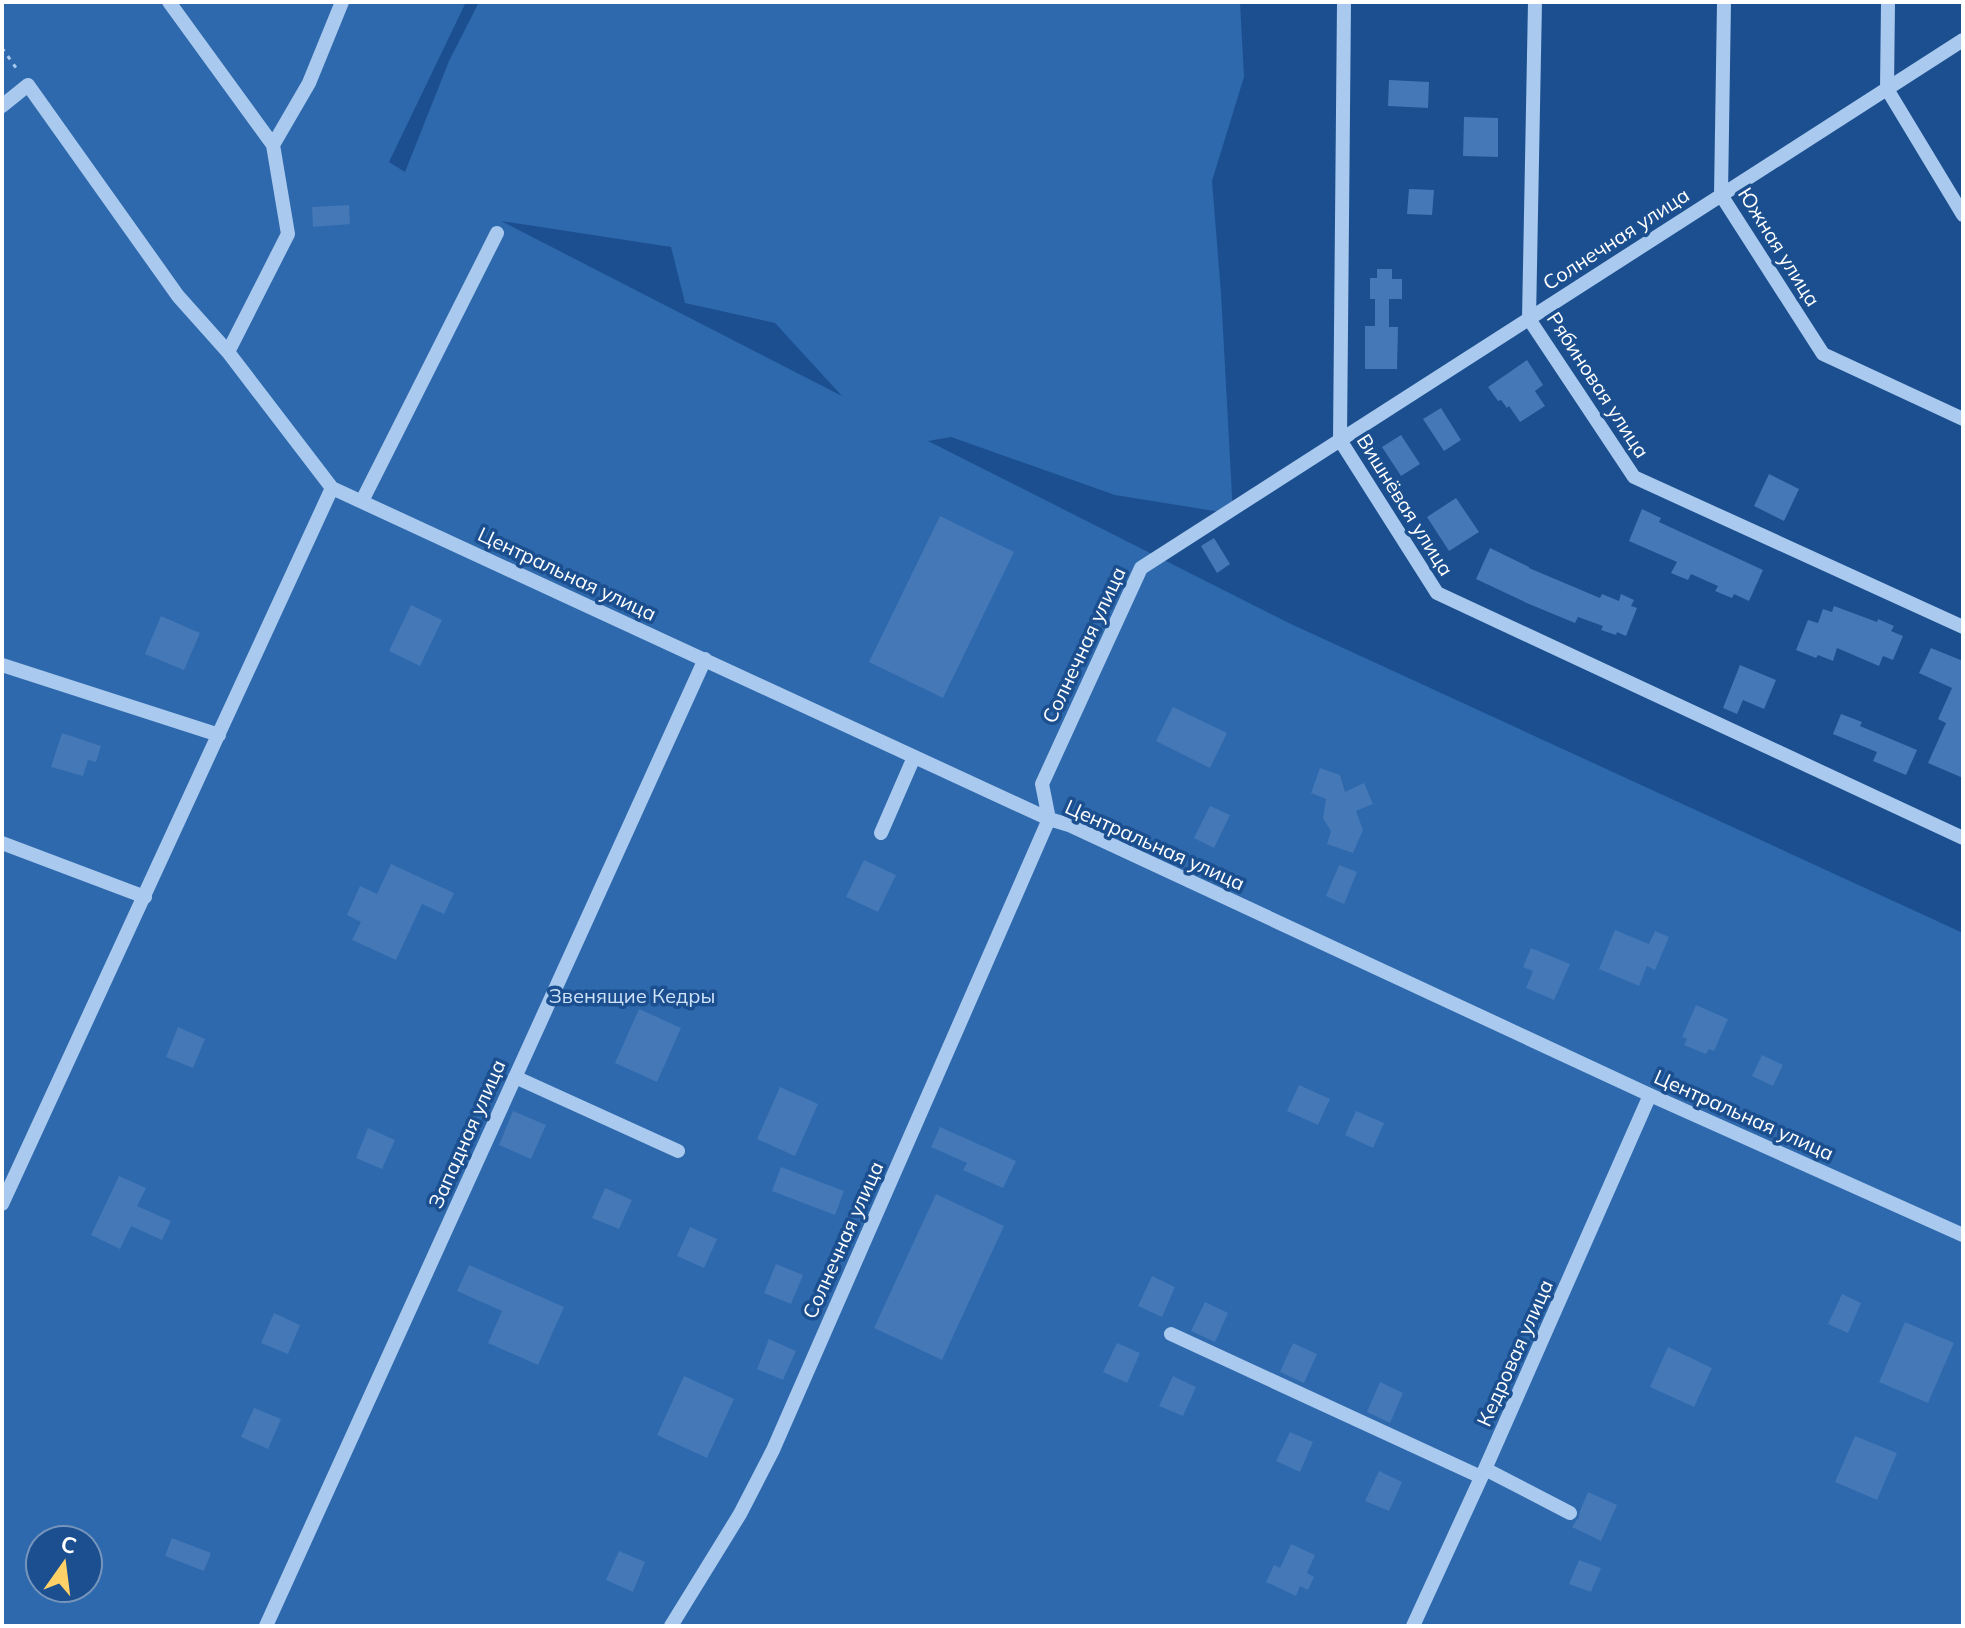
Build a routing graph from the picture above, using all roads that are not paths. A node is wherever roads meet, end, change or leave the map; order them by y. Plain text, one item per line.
1 (169, 2) edge
2 (342, 2) edge
3 (1344, 2) edge
4 (1535, 2) edge
5 (1724, 2) edge
6 (1888, 2) edge
7 (1963, 40) edge
8 (1887, 89) junction
9 (2, 106) edge
10 (273, 145) junction
11 (1721, 195) junction
12 (1963, 215) edge
13 (497, 233) dead end
14 (1529, 319) junction
15 (228, 352) junction
16 (1963, 419) edge
17 (1340, 440) junction
18 (332, 488) junction
19 (362, 501) junction
20 (1963, 627) edge
21 (705, 659) junction
22 (2, 665) edge
23 (219, 735) junction
24 (914, 757) junction
25 (1049, 819) junction
26 (881, 833) dead end
27 (1963, 838) edge
28 (2, 843) edge
29 (145, 897) junction
30 (515, 1077) junction
31 (1650, 1095) junction
32 (678, 1151) dead end
33 (2, 1204) edge
34 (1963, 1235) edge
35 (1171, 1334) dead end
36 (1483, 1473) junction
37 (1570, 1513) dead end
38 (266, 1626) edge
39 (671, 1626) edge
40 (1413, 1626) edge

1 - 10 street
2 - 10 street
3 - 17 street, Вишнёвая улица
4 - 14 street, Рябиновая улица
5 - 11 street, Южная улица
6 - 8 street
7 - 8 street, Солнечная улица
8 - 11 street, Солнечная улица
8 - 12 street
9 - 15 street
10 - 15 street
11 - 14 street, Солнечная улица
11 - 16 street, Южная улица
13 - 19 street
14 - 17 street, Солнечная улица
14 - 20 street, Рябиновая улица
15 - 18 street
17 - 25 street, Солнечная улица
17 - 27 street, Вишнёвая улица
18 - 19 street, Центральная улица
18 - 23 street
19 - 21 street, Центральная улица
21 - 24 street, Центральная улица
21 - 30 street, Западная улица
22 - 23 street
23 - 29 street
24 - 25 street, Центральная улица
24 - 26 street
25 - 31 street, Центральная улица
25 - 39 street, Солнечная улица
28 - 29 street
29 - 33 street
30 - 32 street
30 - 38 street, Западная улица
31 - 34 street, Центральная улица
31 - 36 street, Кедровая улица
35 - 36 street
36 - 37 street
36 - 40 street, Кедровая улица

